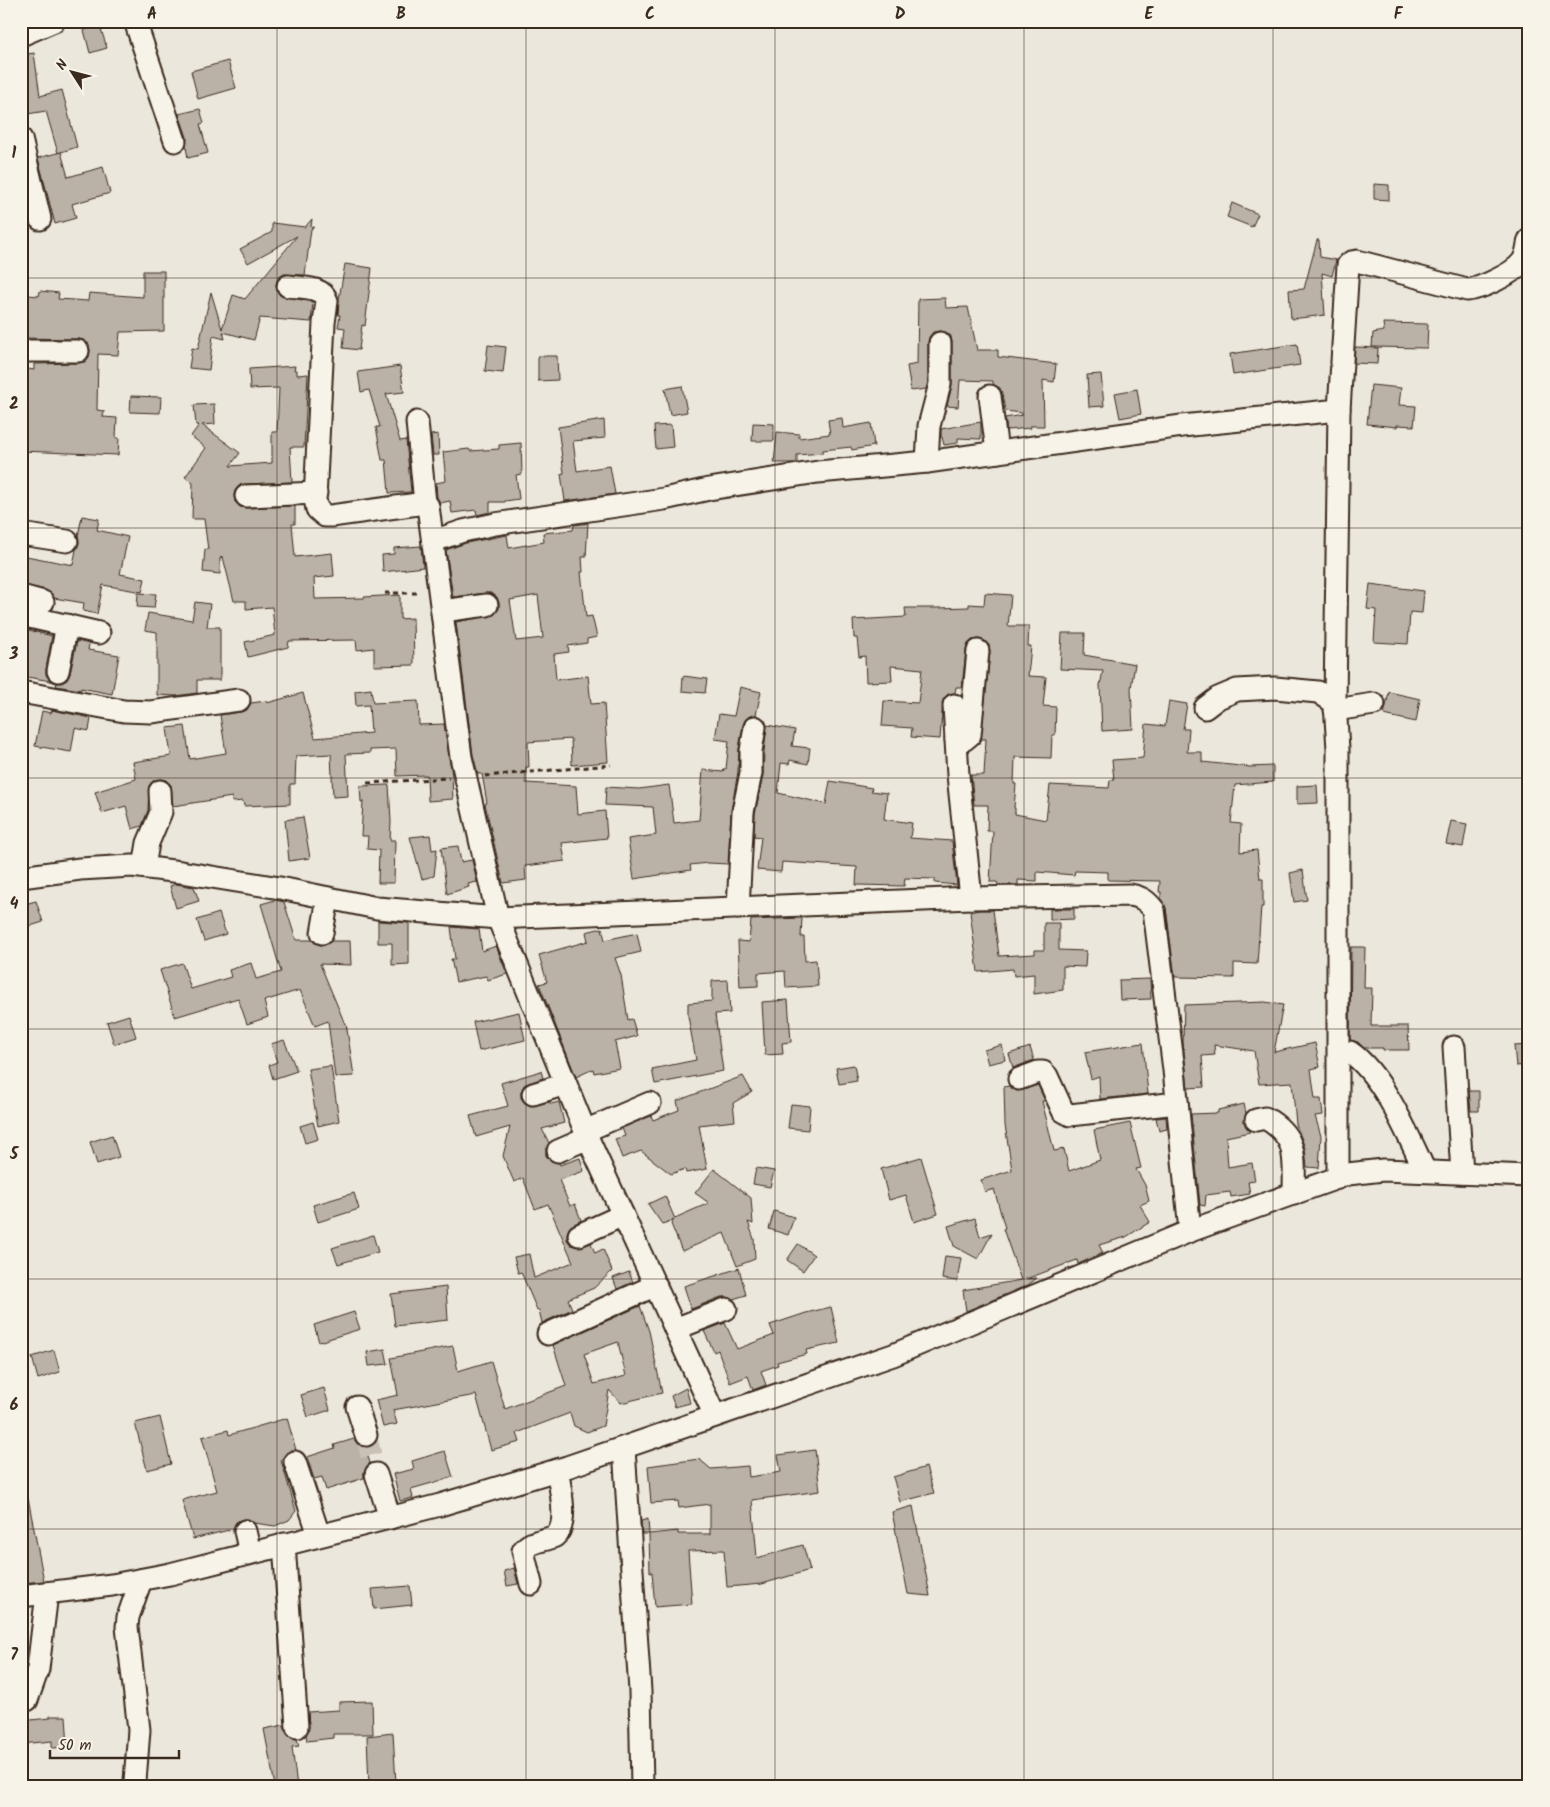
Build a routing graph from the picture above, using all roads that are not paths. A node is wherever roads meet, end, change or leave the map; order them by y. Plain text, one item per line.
1 (54, 21) edge
2 (135, 21) edge
3 (21, 35) edge
4 (21, 139) edge
5 (175, 141) dead end
6 (40, 219) dead end
7 (1529, 240) edge
8 (288, 286) dead end
9 (940, 343) dead end
10 (78, 351) dead end
11 (21, 352) edge
12 (990, 396) dead end
13 (1340, 410) junction
14 (417, 422) dead end
15 (997, 452) junction
16 (927, 462) junction
17 (316, 493) junction
18 (246, 496) dead end
19 (425, 503) junction
20 (21, 534) edge
21 (67, 541) dead end
22 (433, 541) junction
23 (21, 596) edge
24 (43, 602) dead end
25 (440, 602) junction
26 (487, 605) dead end
27 (21, 615) edge
28 (67, 625) junction
29 (99, 632) dead end
30 (978, 652) dead end
31 (58, 671) dead end
32 (21, 692) edge
33 (239, 700) dead end
34 (1374, 704) dead end
35 (954, 705) dead end
36 (1335, 706) junction
37 (1205, 708) dead end
38 (755, 727) dead end
39 (956, 740) junction
40 (160, 791) dead end
41 (144, 867) junction
42 (21, 877) edge
43 (328, 898) junction
44 (971, 898) junction
45 (738, 908) junction
46 (498, 918) junction
47 (322, 933) dead end
48 (1454, 1046) dead end
49 (1350, 1052) dead end
50 (1019, 1079) dead end
51 (566, 1084) junction
52 (533, 1094) dead end
53 (650, 1103) dead end
54 (1177, 1103) junction
55 (1256, 1120) dead end
56 (586, 1135) junction
57 (558, 1151) dead end
58 (1425, 1171) junction
59 (1462, 1173) junction
60 (1529, 1176) edge
61 (1338, 1178) junction
62 (1294, 1194) junction
63 (623, 1215) junction
64 (1190, 1231) junction
65 (579, 1235) dead end
66 (656, 1285) junction
67 (726, 1309) dead end
68 (708, 1328) dead end
69 (548, 1334) dead end
70 (678, 1335) junction
71 (357, 1407) dead end
72 (716, 1416) junction
73 (366, 1435) tunnel mouth
74 (624, 1449) junction
75 (295, 1462) dead end
76 (557, 1470) junction
77 (376, 1474) tunnel mouth
78 (390, 1518) junction
79 (244, 1531) dead end
80 (319, 1535) junction
81 (284, 1544) junction
82 (250, 1552) junction
83 (141, 1580) junction
84 (531, 1584) dead end
85 (47, 1593) junction
86 (21, 1596) edge
87 (28, 1700) dead end
88 (297, 1727) dead end
89 (135, 1781) dead end
90 (642, 1786) edge

1 - 3 street
2 - 5 street
4 - 6 street
7 - 13 street
8 - 17 street
9 - 16 street
10 - 11 street
12 - 15 street
13 - 15 street
13 - 36 street
14 - 19 street
15 - 16 street
16 - 22 street
17 - 18 street
17 - 19 street
19 - 22 street
20 - 21 street
22 - 25 street
23 - 24 street
25 - 26 street
25 - 46 street
27 - 28 street
28 - 29 street
28 - 31 street
30 - 39 street
32 - 33 street
34 - 36 street
35 - 39 street
36 - 37 street
36 - 61 street
38 - 45 street
39 - 44 street
40 - 41 street
41 - 42 street
41 - 43 street
43 - 46 street
43 - 47 street
44 - 45 street
44 - 54 street
45 - 46 street
46 - 51 street
48 - 59 street
49 - 58 street
50 - 54 street
51 - 52 street
51 - 56 street
53 - 56 street
54 - 64 street
55 - 62 street
56 - 57 street
56 - 63 street
58 - 59 street
58 - 61 street
59 - 60 street
61 - 62 street
62 - 64 street
63 - 65 street
63 - 66 street
64 - 72 street
66 - 69 street
66 - 70 street
67 - 70 street
68 - 70 street
70 - 72 street
71 - 73 street
72 - 74 street
74 - 76 street
74 - 90 street
75 - 80 street
76 - 78 street
76 - 84 street
77 - 78 street
78 - 80 street
79 - 82 street
80 - 81 street
81 - 82 street
81 - 88 street
82 - 83 street
83 - 85 street
83 - 89 street
85 - 86 street
85 - 87 street

